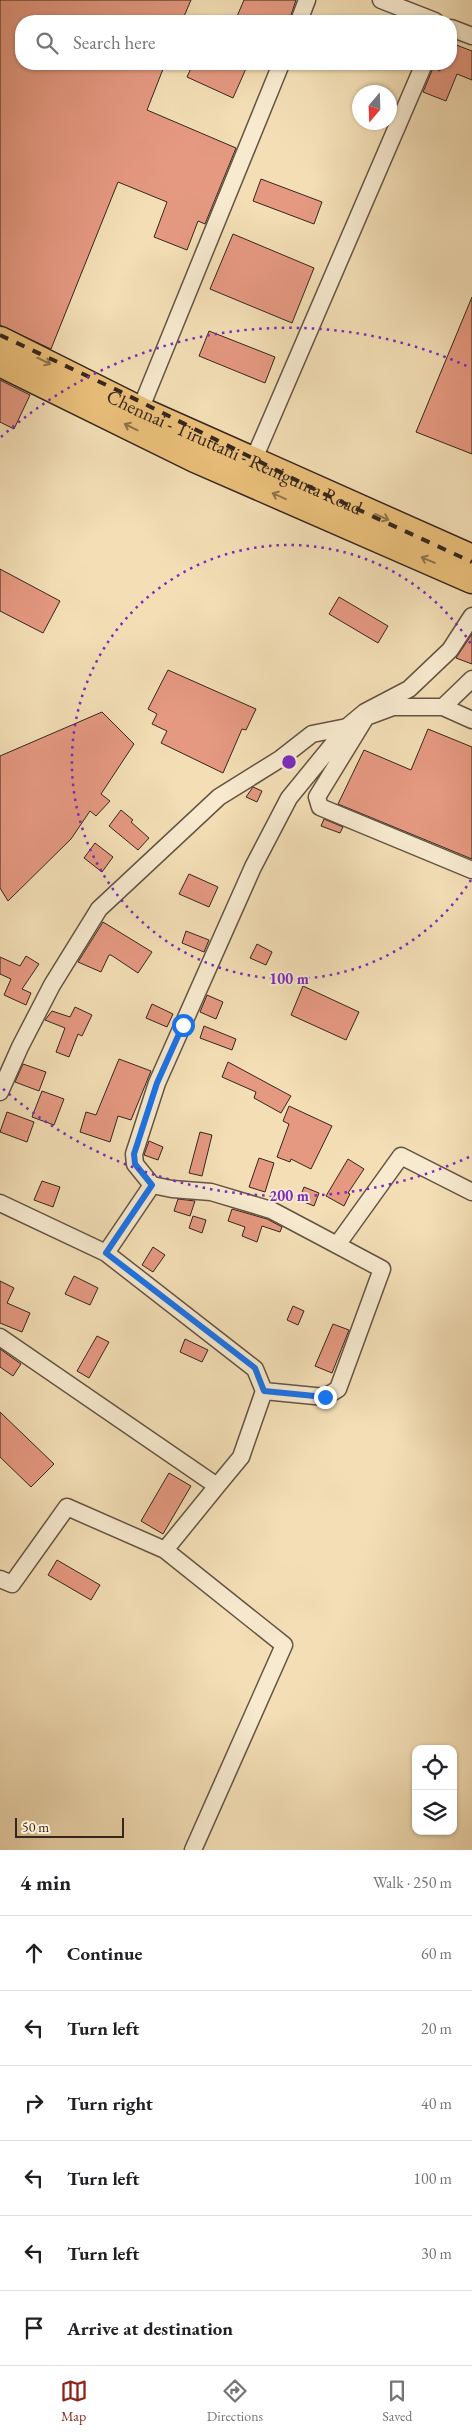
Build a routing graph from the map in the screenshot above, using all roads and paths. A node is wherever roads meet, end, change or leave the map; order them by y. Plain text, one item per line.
1 (308, 0) edge
2 (381, 0) edge
3 (302, 15) edge
4 (420, 15) edge
5 (457, 30) edge
6 (472, 36) edge
7 (279, 70) edge
8 (421, 70) edge
9 (0, 340) edge
10 (0, 363) edge
11 (140, 410) junction
12 (253, 461) junction
13 (343, 512) junction
14 (472, 558) edge
15 (472, 580) edge
16 (472, 616) edge
17 (472, 679) edge
18 (443, 707) junction
19 (472, 720) edge
20 (347, 727) junction
21 (472, 870) edge
22 (0, 1092) edge
23 (152, 1185) junction
24 (472, 1192) edge
25 (0, 1203) edge
26 (337, 1245) junction
27 (106, 1253) junction
28 (0, 1337) edge
29 (264, 1391) junction
30 (217, 1486) junction
31 (165, 1550) junction
32 (0, 1579) edge
33 (193, 1850) edge

1 - 3 street
2 - 4 street
5 - 6 street
7 - 11 street
8 - 12 street
9 -> 11 main road, Chennai - Tiruttani - Renigunta Road
13 -> 10 main road, Chennai - Tiruttani - Renigunta Road
11 - 12 main road, Chennai - Tiruttani - Renigunta Road
12 - 13 main road, Chennai - Tiruttani - Renigunta Road
13 -> 14 main road, Chennai - Tiruttani - Renigunta Road
15 -> 13 main road, Chennai - Tiruttani - Renigunta Road
16 - 20 street
17 - 18 street
18 - 19 street
18 - 21 street
20 - 22 street
20 - 23 street
23 - 26 street
23 - 27 street
24 - 26 street
25 - 27 street
26 - 29 street
27 - 29 street
28 - 30 street
29 - 30 street
30 - 31 street
31 - 32 street
31 - 33 street

